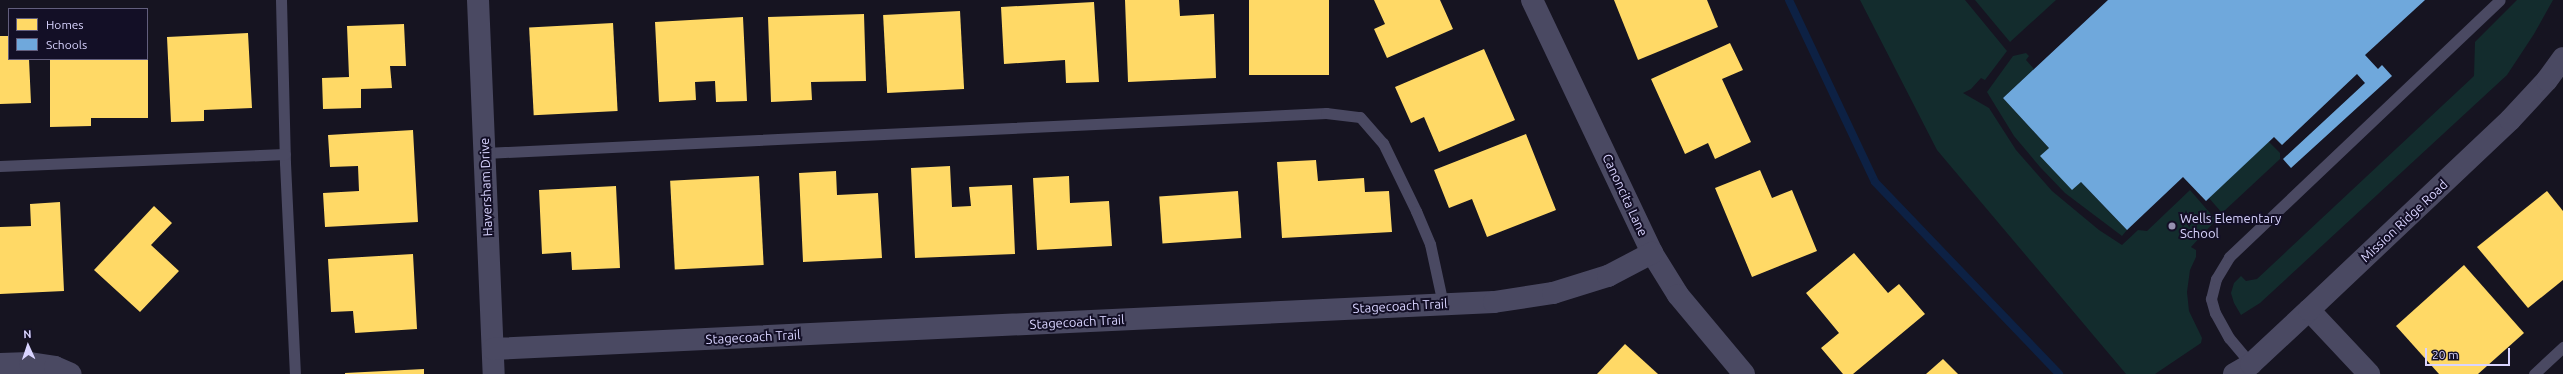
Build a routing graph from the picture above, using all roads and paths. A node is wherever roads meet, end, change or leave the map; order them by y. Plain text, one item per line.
1 (281, 0) edge
2 (478, 0) edge
3 (1532, 0) edge
4 (2500, 0) edge
5 (2563, 58) edge
6 (485, 153) junction
7 (285, 154) junction
8 (0, 166) edge
9 (1652, 253) junction
10 (1443, 304) junction
11 (2309, 310) junction
12 (2563, 347) edge
13 (493, 350) junction
14 (0, 364) edge
15 (2242, 369) edge
16 (71, 374) edge
17 (295, 374) edge
18 (494, 374) edge
19 (1744, 374) edge
20 (2369, 374) edge
21 (2534, 374) edge

1 - 7 lane
2 - 6 street, Haversham Drive
3 - 9 street, Canoncita Lane
4 - 15 lane
5 - 11 street, Mission Ridge Road
6 - 10 lane
6 - 13 street, Haversham Drive
7 - 8 lane
7 - 17 lane
9 - 10 street, Stagecoach Trail
9 - 19 street, Canoncita Lane
10 - 13 street, Stagecoach Trail
11 - 15 street, Mission Ridge Road
11 - 20 street
12 - 21 lane
13 - 18 street, Haversham Drive
14 - 16 street

